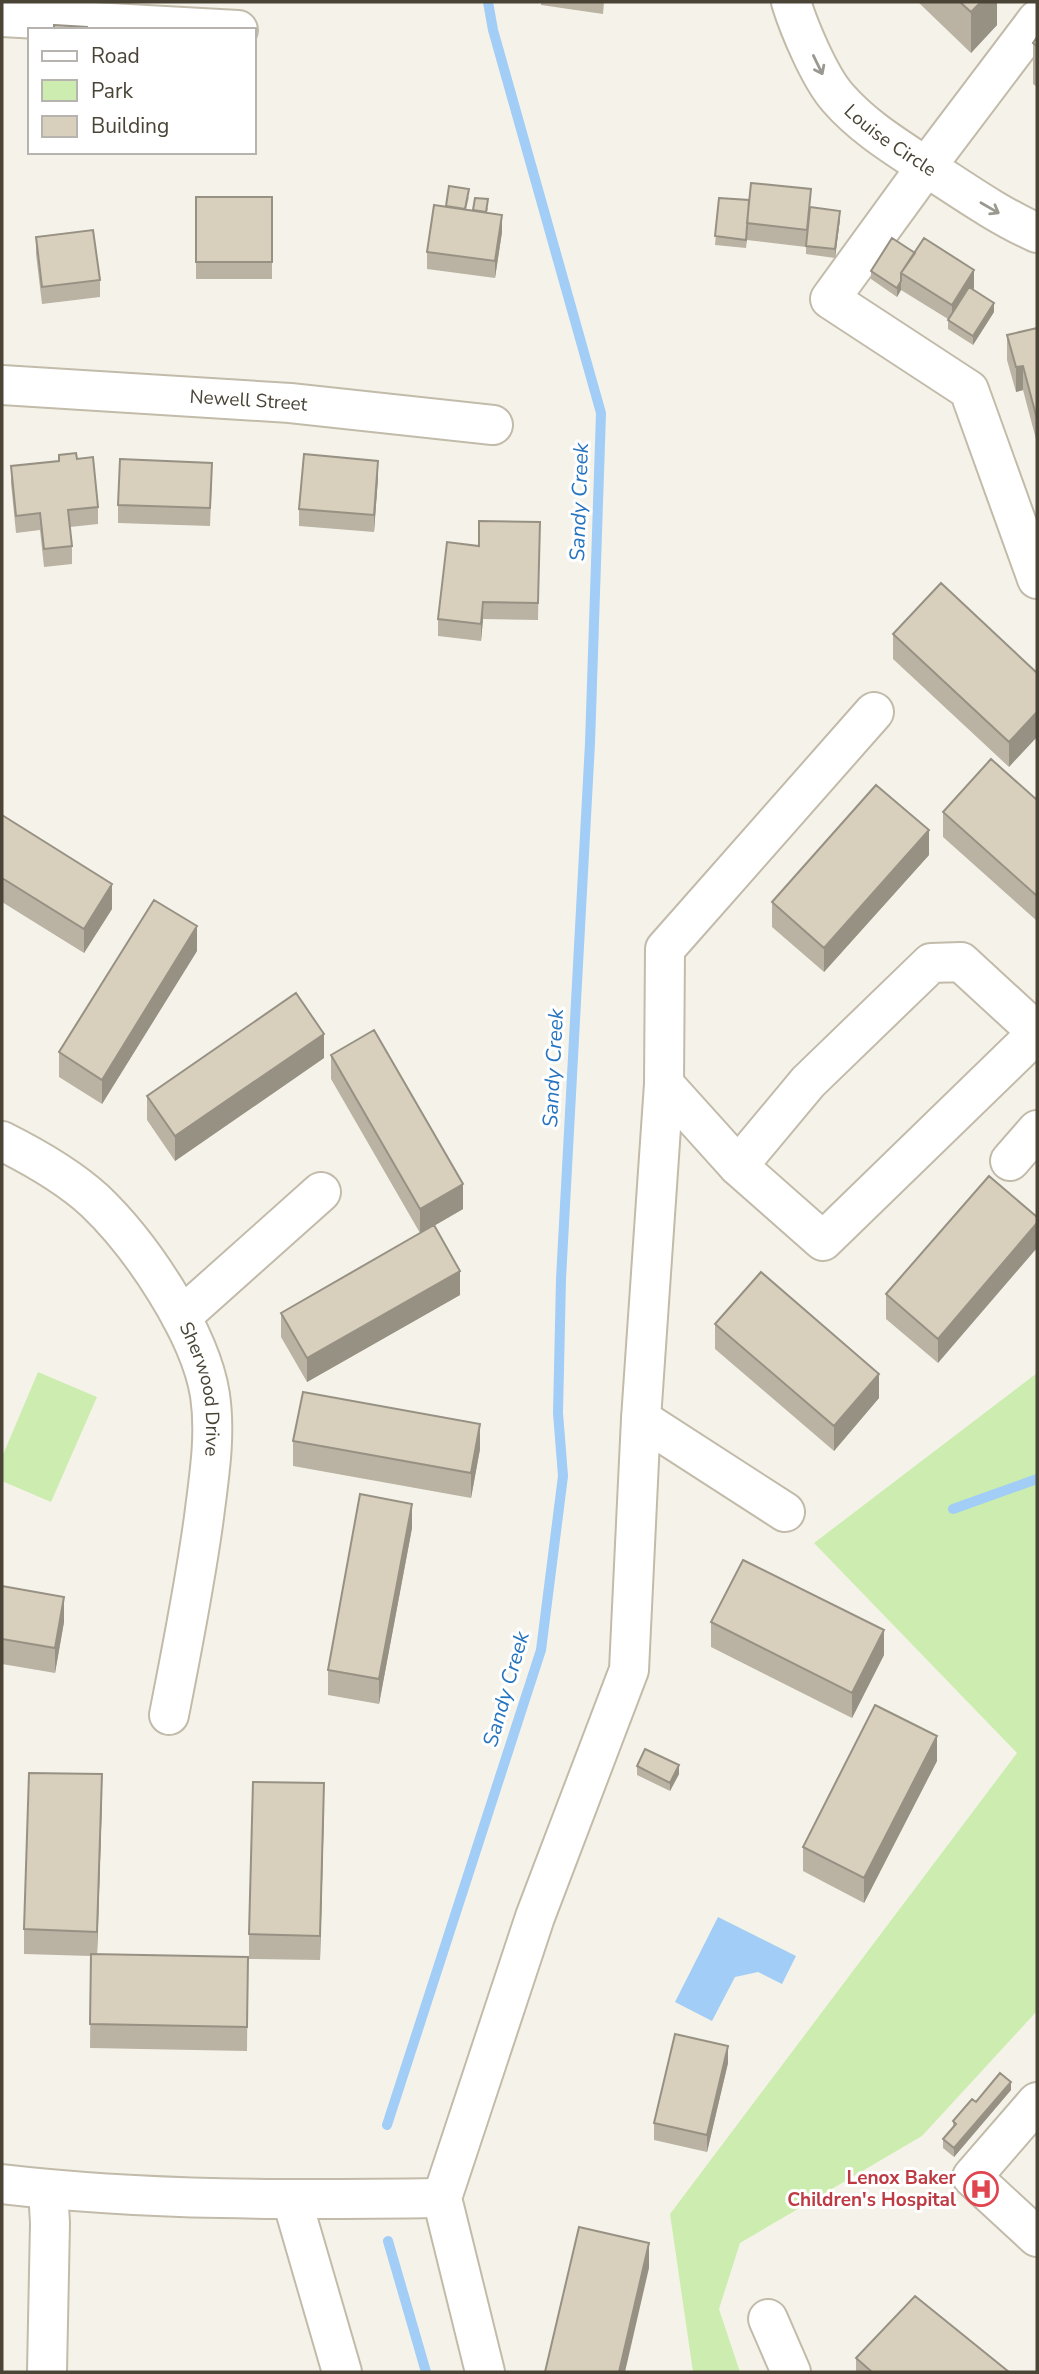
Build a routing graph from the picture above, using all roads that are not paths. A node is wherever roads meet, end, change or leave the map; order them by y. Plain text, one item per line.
1 (791, 2) edge
2 (2, 17) edge
3 (1037, 20) edge
4 (202, 28) edge
5 (926, 167) junction
6 (1037, 233) edge
7 (2, 385) edge
8 (493, 425) dead end
9 (1037, 579) edge
10 (874, 712) dead end
11 (1037, 1032) edge
12 (664, 1084) junction
13 (1037, 1130) edge
14 (2, 1141) edge
15 (1010, 1161) dead end
16 (738, 1166) junction
17 (321, 1192) dead end
18 (181, 1317) junction
19 (641, 1419) junction
20 (785, 1512) dead end
21 (169, 1715) dead end
22 (1037, 2102) edge
23 (2, 2184) edge
24 (48, 2190) junction
25 (442, 2198) junction
26 (292, 2200) junction
27 (1037, 2237) edge
28 (768, 2319) dead end
29 (47, 2372) edge
30 (342, 2372) edge
31 (485, 2372) edge
32 (791, 2372) edge

1 -> 5 street, Louise Circle
2 - 4 street
3 - 5 street
5 -> 6 street, Louise Circle
5 - 9 street
7 - 8 street, Newell Street
10 - 12 street
11 - 16 street
11 - 16 street
12 - 16 street
12 - 19 street
13 - 15 street
14 - 18 street, Sherwood Drive
17 - 18 street
18 - 21 street, Sherwood Drive
19 - 20 street
19 - 25 street
22 - 27 street
23 - 24 street
24 - 26 street
24 - 29 street
25 - 26 street
25 - 31 street
26 - 30 street
28 - 32 street

